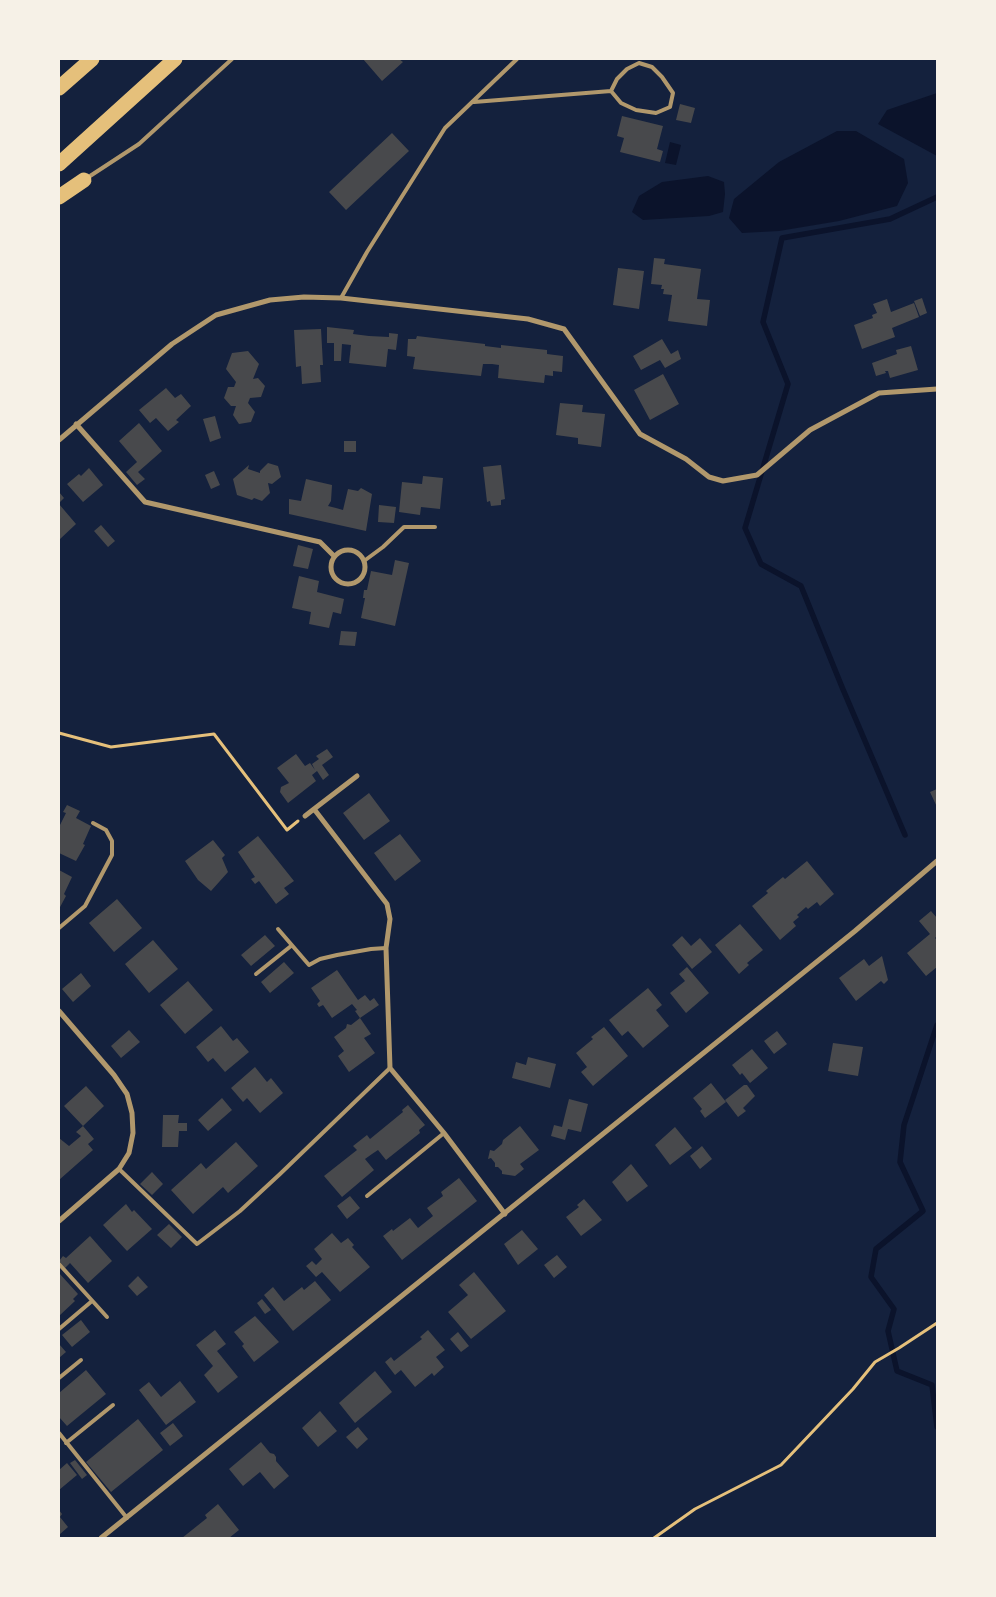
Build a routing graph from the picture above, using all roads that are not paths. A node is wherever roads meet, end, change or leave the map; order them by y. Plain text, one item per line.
1 (92, 59) edge
2 (175, 59) edge
3 (232, 59) edge
4 (517, 59) edge
5 (59, 88) edge
6 (611, 91) junction
7 (474, 102) junction
8 (59, 164) edge
9 (84, 180) joint
10 (59, 197) edge
11 (341, 298) junction
12 (937, 389) edge
13 (76, 424) junction
14 (59, 440) edge
15 (435, 528) dead end
16 (334, 556) junction
17 (364, 561) junction
18 (357, 776) dead end
19 (314, 809) junction
20 (305, 816) road end
21 (93, 823) dead end
22 (937, 861) edge
23 (59, 928) edge
24 (278, 929) dead end
25 (291, 946) junction
26 (386, 948) junction
27 (256, 974) dead end
28 (59, 1011) edge
29 (390, 1068) junction
30 (444, 1133) junction
31 (119, 1169) junction
32 (367, 1196) dead end
33 (505, 1214) junction
34 (59, 1221) edge
35 (59, 1264) edge
36 (92, 1301) junction
37 (107, 1317) dead end
38 (59, 1330) edge
39 (81, 1360) dead end
40 (59, 1378) edge
41 (114, 1405) dead end
42 (59, 1433) edge
43 (66, 1443) junction
44 (127, 1518) junction
45 (101, 1538) edge

1 - 5 highway
2 - 8 highway
3 - 9 lane
4 - 7 lane
6 - 6 lane
6 - 7 lane
7 - 11 lane
9 - 10 highway
11 - 12 street
11 - 13 street
13 - 14 street
13 - 16 street
15 - 17 lane
16 - 17 street
16 - 17 street
18 - 19 street
19 - 20 street
19 - 26 street
21 - 23 lane
22 - 33 street
24 - 25 lane
25 - 26 lane
25 - 27 lane
26 - 29 street
28 - 31 street
29 - 30 street
29 - 31 lane
30 - 32 lane
30 - 33 street
31 - 34 street
33 - 44 street
35 - 36 lane
36 - 37 lane
36 - 38 lane
39 - 40 lane
41 - 43 lane
42 - 43 lane
43 - 44 lane
44 - 45 street

